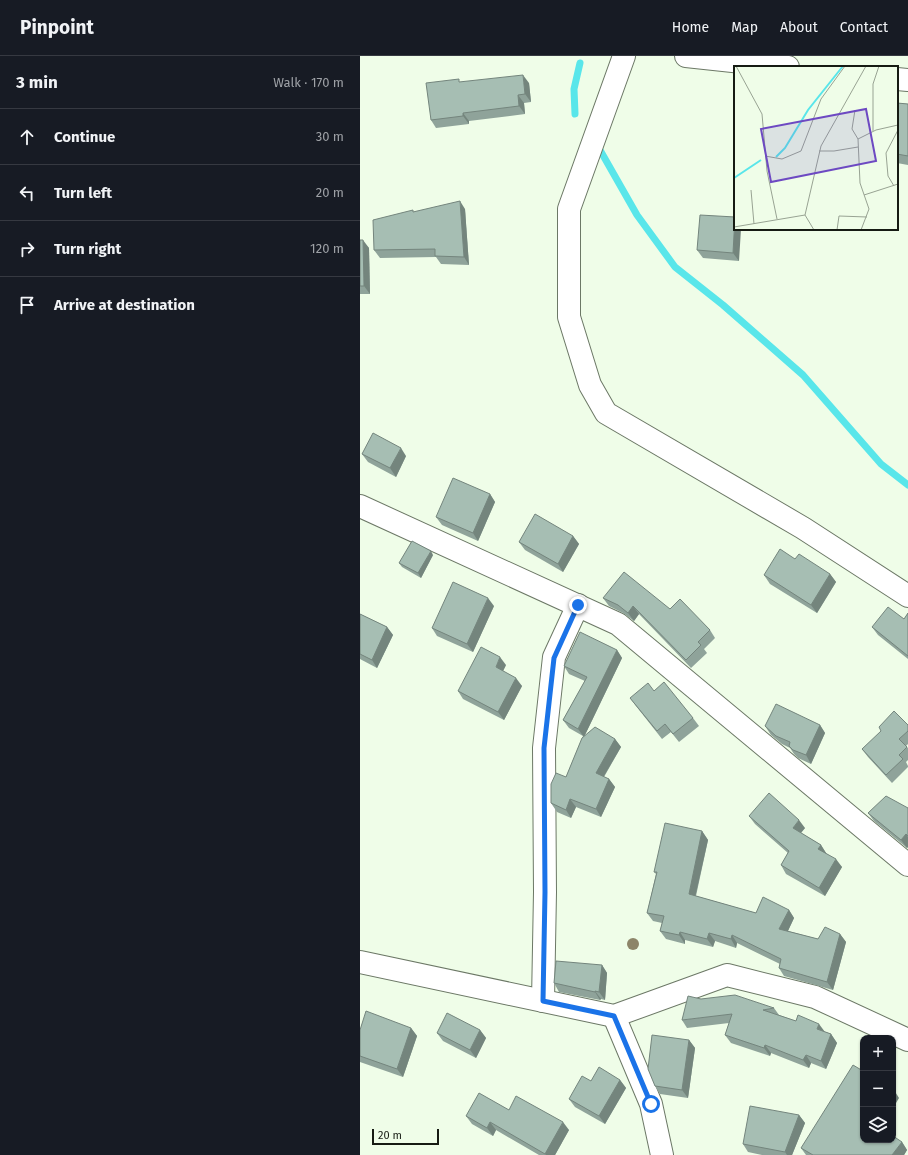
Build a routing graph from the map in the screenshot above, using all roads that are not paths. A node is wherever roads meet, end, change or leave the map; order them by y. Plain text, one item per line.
1 (624, 56) edge
2 (686, 56) edge
3 (779, 66) edge
4 (898, 79) edge
5 (908, 80) edge
6 (360, 506) edge
7 (908, 596) edge
8 (578, 605) junction
9 (908, 865) edge
10 (360, 962) edge
11 (543, 1001) junction
12 (614, 1016) junction
13 (908, 1040) edge
14 (662, 1155) edge

1 - 7 street
2 - 3 street
4 - 5 street
6 - 8 street
8 - 9 street
8 - 11 street
10 - 11 street
11 - 12 street
12 - 13 street
12 - 14 street

